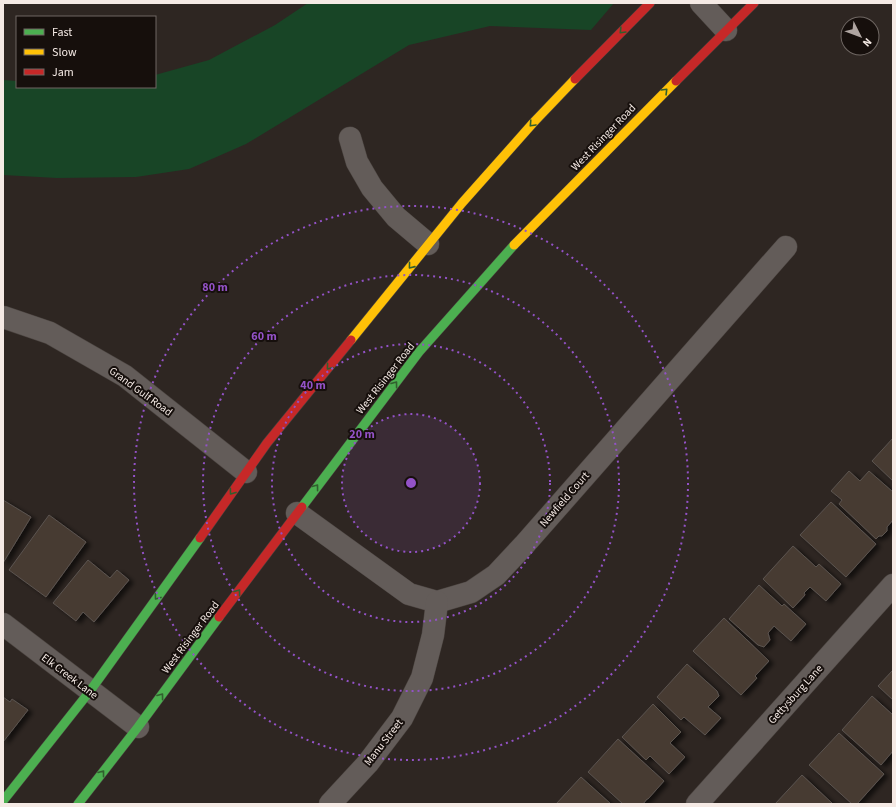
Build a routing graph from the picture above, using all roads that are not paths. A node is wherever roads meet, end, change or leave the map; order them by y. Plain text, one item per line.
1 (650, 3) edge
2 (701, 3) edge
3 (754, 3) edge
4 (726, 30) junction
5 (350, 138) dead end
6 (428, 244) junction
7 (786, 247) dead end
8 (3, 317) edge
9 (246, 472) junction
10 (297, 513) junction
11 (893, 585) edge
12 (437, 602) junction
13 (3, 624) edge
14 (90, 691) junction
15 (138, 727) junction
16 (3, 801) edge
17 (78, 804) edge
18 (330, 804) edge
19 (697, 804) edge

1 -> 6 main road
2 - 4 street
3 - 4 main road, West Risinger Road
10 -> 4 main road, West Risinger Road
5 - 6 street
6 -> 9 main road
7 - 12 street, Newfield Court
8 - 9 street, Grand Gulf Road
9 -> 14 main road
10 - 12 street
15 -> 10 main road, West Risinger Road
11 - 19 street, Gettysburg Lane
12 - 18 street, Manu Street
13 - 14 street, Elk Creek Lane
14 - 15 street, Elk Creek Lane
14 - 16 main road
17 -> 15 main road, West Risinger Road

